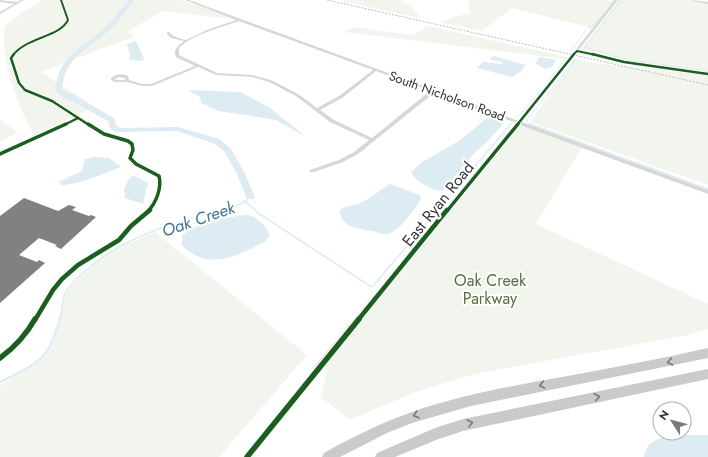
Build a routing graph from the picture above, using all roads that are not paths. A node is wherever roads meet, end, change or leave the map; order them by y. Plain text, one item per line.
1 (23, 0) edge
2 (186, 0) edge
3 (617, 0) edge
4 (693, 0) edge
5 (0, 1) edge
6 (17, 3) junction
7 (708, 3) edge
8 (0, 13) edge
9 (238, 20) junction
10 (168, 33) dead end
11 (186, 41) junction
12 (197, 66) junction
13 (376, 70) junction
14 (127, 81) dead end
15 (432, 91) junction
16 (316, 110) junction
17 (520, 123) junction
18 (372, 140) junction
19 (312, 171) dead end
20 (708, 192) edge
21 (708, 353) edge
22 (316, 371) dead end
23 (708, 374) edge
24 (328, 457) edge
25 (381, 457) edge

1 - 6 street
2 - 9 street, South Nicholson Road
3 - 17 street, East Ryan Road
4 - 7 street
5 - 6 street
6 - 8 street
9 - 11 street
9 - 13 street, South Nicholson Road
10 - 11 street
11 - 12 street
12 - 14 street
12 - 16 street
13 - 15 street, South Nicholson Road
13 - 16 street
15 - 17 street, South Nicholson Road
15 - 18 street
16 - 18 street
17 - 20 street, South Nicholson Road
17 - 22 street, East Ryan Road
18 - 19 street
21 -> 24 main road
25 -> 23 main road

